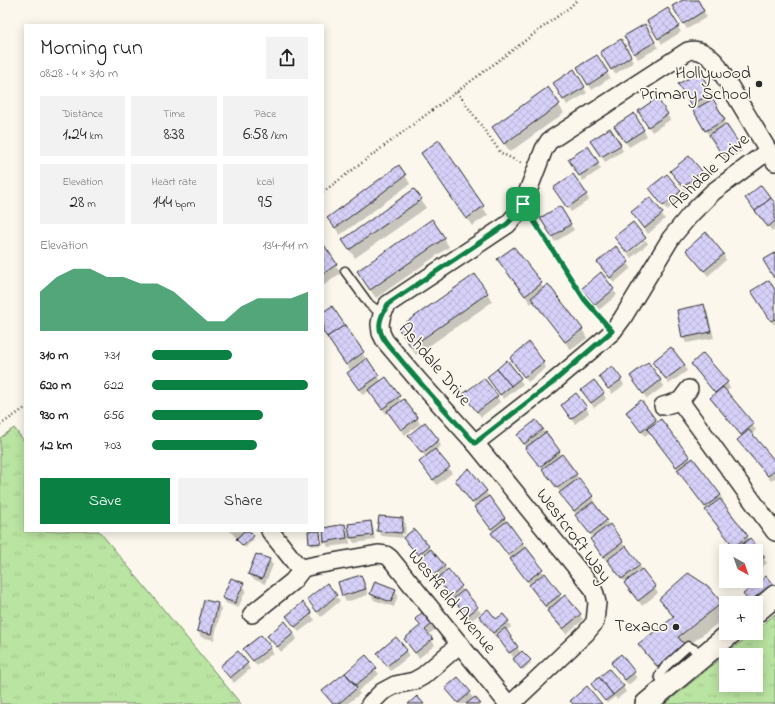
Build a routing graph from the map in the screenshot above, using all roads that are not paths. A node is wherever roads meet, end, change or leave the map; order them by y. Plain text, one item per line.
1 (771, 157) edge
2 (345, 270) dead end
3 (382, 314) junction
4 (663, 406) dead end
5 (475, 443) junction
6 (271, 532) edge
7 (775, 532) edge
8 (303, 568) junction
9 (775, 596) edge
10 (763, 606) edge
11 (252, 614) dead end
12 (722, 640) edge
13 (460, 644) junction
14 (370, 704) edge
15 (509, 704) edge
16 (646, 704) edge

1 - 3 street, Ashdale Drive
1 - 5 street, Ashdale Drive
2 - 3 lane
3 - 5 street, Ashdale Drive
4 - 7 street
5 - 15 street, Westcroft Way
6 - 8 street
8 - 11 street
8 - 13 street, Westfield Avenue
9 - 10 street
12 - 16 street
13 - 14 street
13 - 15 street, Westfield Avenue

